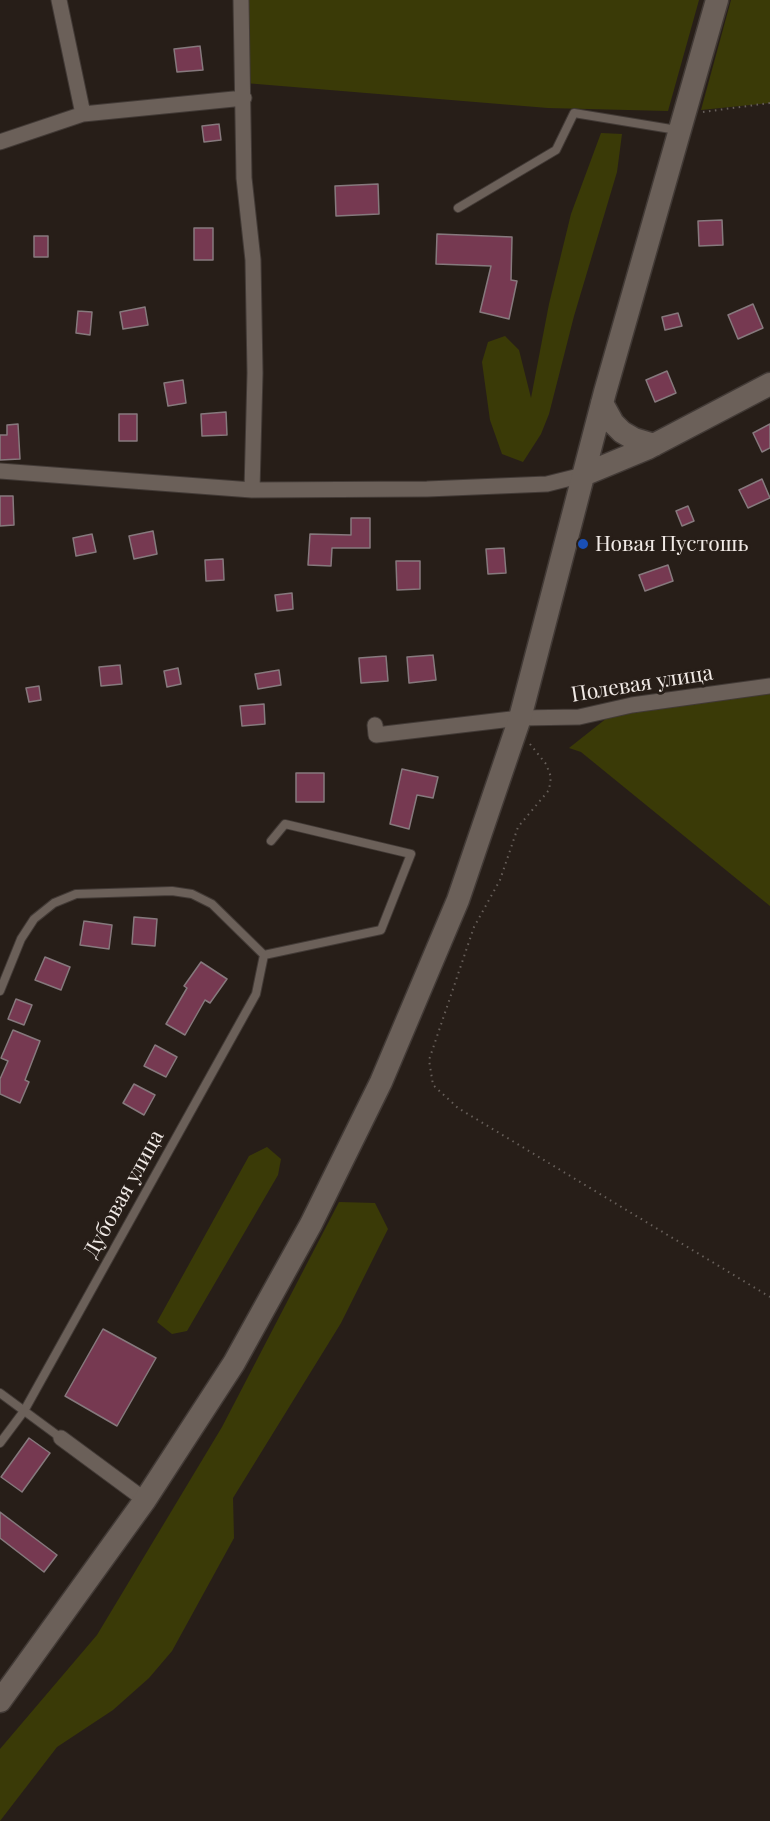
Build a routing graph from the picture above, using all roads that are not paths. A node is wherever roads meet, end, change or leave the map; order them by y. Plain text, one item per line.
1 (59, 0) edge
2 (241, 0) edge
3 (717, 0) edge
4 (244, 98) junction
5 (83, 114) junction
6 (683, 122) junction
7 (0, 142) edge
8 (458, 208) dead end
9 (770, 384) edge
10 (602, 403) junction
11 (654, 445) junction
12 (0, 471) edge
13 (583, 475) junction
14 (252, 490) junction
15 (770, 686) edge
16 (518, 722) junction
17 (375, 725) dead end
18 (271, 841) dead end
19 (264, 955) junction
20 (0, 991) edge
21 (0, 1393) edge
22 (24, 1411) junction
23 (61, 1438) joint
24 (0, 1443) edge
25 (145, 1500) junction
26 (0, 1701) edge

1 - 5 street
2 - 4 street
3 - 6 street
4 - 5 street
4 - 14 street
5 - 7 street
6 - 8 lane
6 - 10 street
9 - 11 street
10 - 11 street
10 - 13 street
11 - 13 street
12 - 14 street
13 - 14 street
13 - 16 street
15 - 16 street, Полевая улица
16 - 17 street, Полевая улица
16 - 25 street
18 - 19 lane
19 - 20 lane
19 - 22 lane, Дубовая улица
21 - 22 lane
22 - 23 lane
22 - 24 lane, Дубовая улица
23 - 25 street
25 - 26 street

